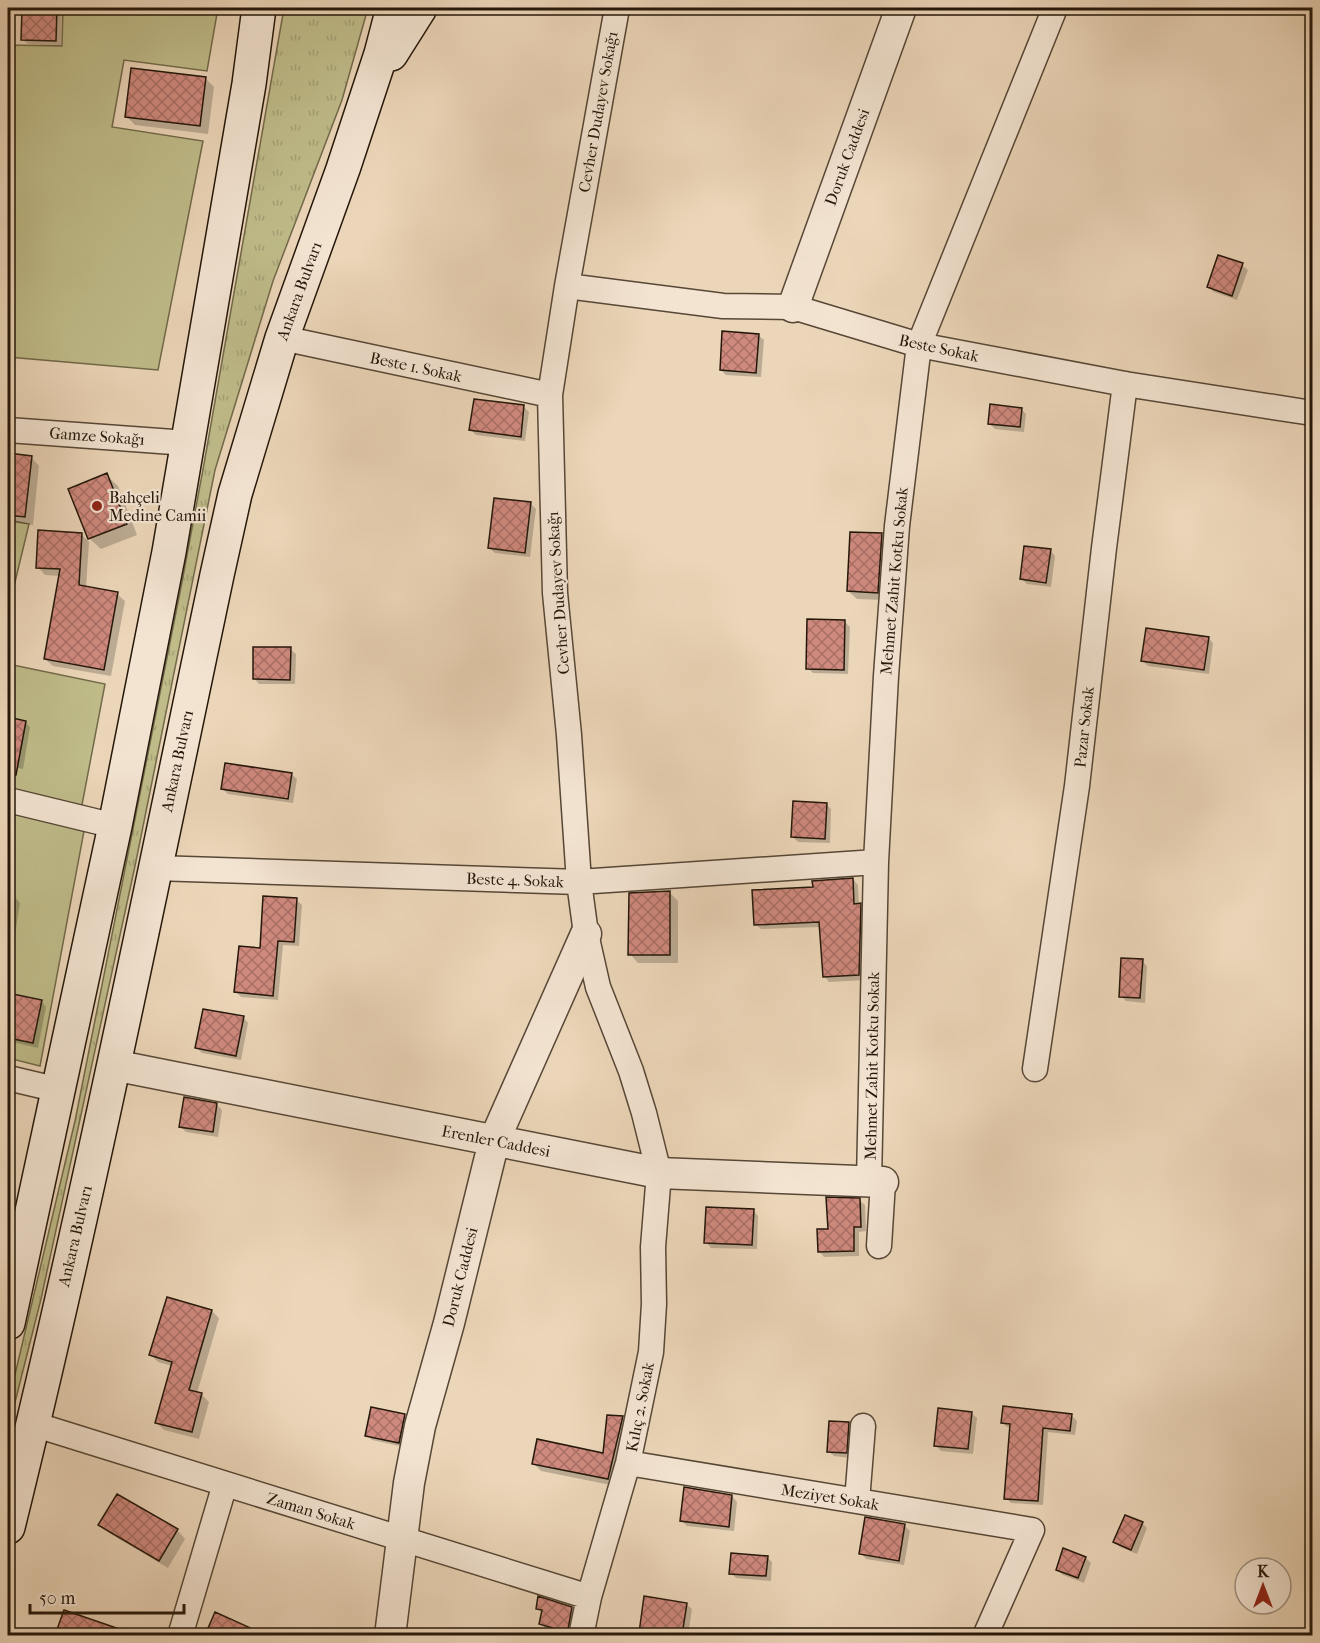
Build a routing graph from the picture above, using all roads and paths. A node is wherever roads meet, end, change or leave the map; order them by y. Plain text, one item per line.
1 (259, 8) edge
2 (393, 8) edge
3 (420, 8) edge
4 (617, 8) edge
5 (900, 8) edge
6 (1055, 8) edge
7 (369, 89) junction
8 (567, 286) junction
9 (793, 307) junction
10 (282, 338) junction
11 (919, 345) junction
12 (1125, 384) junction
13 (550, 396) junction
14 (1312, 413) edge
15 (8, 430) edge
16 (187, 442) junction
17 (8, 800) edge
18 (116, 826) junction
19 (876, 862) junction
20 (155, 868) junction
21 (579, 882) junction
22 (586, 934) junction
23 (113, 1065) junction
24 (1035, 1069) dead end
25 (8, 1078) edge
26 (59, 1090) junction
27 (494, 1141) junction
28 (659, 1173) junction
29 (876, 1182) junction
30 (879, 1246) dead end
31 (8, 1323) edge
32 (33, 1424) junction
33 (863, 1426) dead end
34 (628, 1463) junction
35 (225, 1484) junction
36 (857, 1501) junction
37 (8, 1527) edge
38 (402, 1539) junction
39 (589, 1597) junction
40 (180, 1635) edge
41 (390, 1635) edge
42 (581, 1635) edge
43 (985, 1635) edge

1 - 16 main road
2 - 7 main road, Ankara Bulvarı
3 - 7 main road
4 - 8 street, Cevher Dudayev Sokağı
5 - 9 street, Doruk Caddesi
6 - 11 street, Mehmet Zahit Kotku Sokak
7 - 10 main road, Ankara Bulvarı
8 - 9 street, Beste Sokak
8 - 13 street, Cevher Dudayev Sokağı
9 - 11 street, Beste Sokak
10 - 13 street, Beste 1. Sokak
10 - 20 main road, Ankara Bulvarı
11 - 12 street, Beste Sokak
11 - 19 street, Mehmet Zahit Kotku Sokak
12 - 14 street, Beste Sokak
12 - 24 street, Pazar Sokak
13 - 21 street, Cevher Dudayev Sokağı
15 - 16 street, Gamze Sokağı
16 - 18 main road
17 - 18 street
18 - 26 main road
19 - 21 street, Beste 4. Sokak
19 - 29 street, Mehmet Zahit Kotku Sokak
20 - 21 street, Beste 4. Sokak
20 - 23 main road, Ankara Bulvarı
21 - 22 street, Cevher Dudayev Sokağı
22 - 27 street, Doruk Caddesi
22 - 28 street, Cevher Dudayev Sokağı
23 - 27 street, Erenler Caddesi
23 - 32 main road, Ankara Bulvarı
25 - 26 street
26 - 31 main road
27 - 28 street, Erenler Caddesi
27 - 38 street, Doruk Caddesi
28 - 29 street, Erenler Caddesi
28 - 34 street, Kılıç 2. Sokak
29 - 30 street, Mehmet Zahit Kotku Sokak
32 - 35 street, Zaman Sokak
32 - 37 main road, Ankara Bulvarı
33 - 36 street
34 - 36 street, Meziyet Sokak
34 - 39 street, Kılıç 2. Sokak
35 - 38 street, Zaman Sokak
35 - 40 street
36 - 43 street, Meziyet Sokak
38 - 39 street, Zaman Sokak
38 - 41 street, Doruk Caddesi
39 - 42 street, Kılıç 2. Sokak

